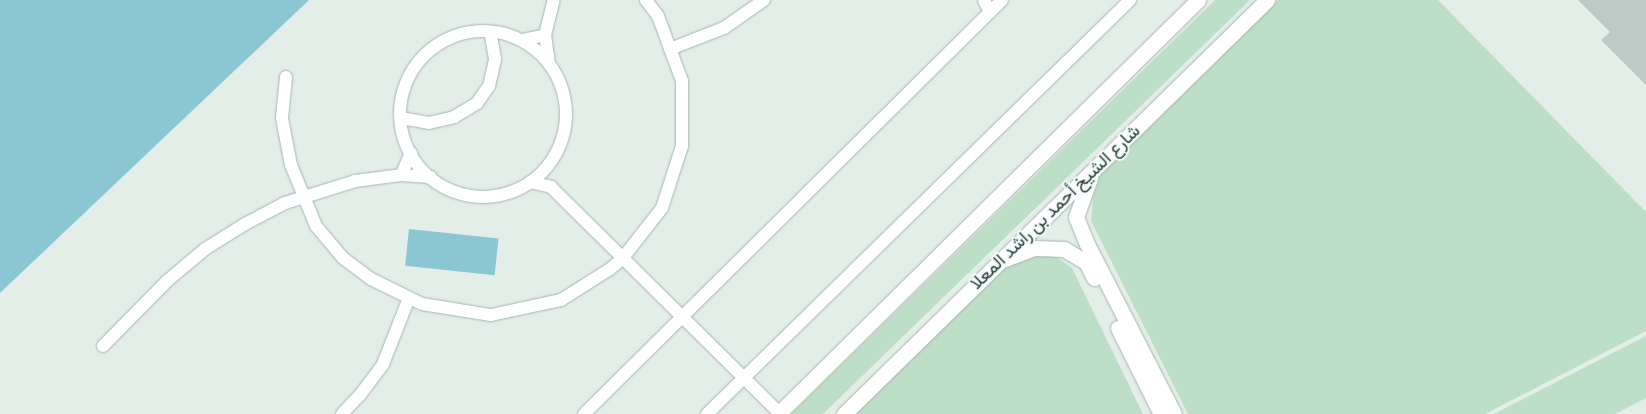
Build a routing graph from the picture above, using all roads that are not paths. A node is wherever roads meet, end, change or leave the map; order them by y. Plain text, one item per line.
1 (554, 0) edge
2 (646, 0) edge
3 (764, 0) edge
4 (984, 0) edge
5 (1002, 0) edge
6 (1130, 0) edge
7 (1198, 0) edge
8 (1267, 0) edge
9 (990, 12) junction
10 (490, 32) junction
11 (545, 35) junction
12 (522, 40) junction
13 (670, 49) junction
14 (549, 64) junction
15 (286, 77) dead end
16 (401, 118) junction
17 (411, 153) junction
18 (547, 167) junction
19 (1094, 169) junction
20 (401, 175) junction
21 (431, 177) junction
22 (530, 182) junction
23 (551, 187) junction
24 (304, 197) junction
25 (622, 258) junction
26 (997, 262) junction
27 (409, 298) junction
28 (681, 317) junction
29 (103, 346) dead end
30 (743, 378) junction
31 (342, 414) edge
32 (584, 414) edge
33 (707, 414) edge
34 (778, 414) edge
35 (844, 414) edge
36 (1161, 414) edge
37 (1174, 414) edge

1 - 11 lane
2 - 13 lane
3 - 13 lane
4 - 9 lane
5 - 9 lane
6 - 30 lane
7 - 34 main road
8 - 19 main road, شارع الشيخ أحمد بن راشد المعلا
9 - 28 lane
10 - 12 lane
10 - 16 lane
10 - 16 lane
11 - 12 lane
11 - 14 lane
12 - 14 lane
13 - 25 lane
14 - 18 lane
15 - 24 lane
16 - 17 lane
17 - 20 lane
17 - 21 lane
18 - 22 lane
18 - 23 lane
19 - 26 main road, شارع الشيخ أحمد بن راشد المعلا
19 - 37 main road
20 - 21 lane
20 - 24 lane
21 - 22 lane
22 - 23 lane
23 - 25 lane
24 - 27 lane
24 - 29 lane
25 - 27 lane
25 - 28 lane
26 - 35 main road, شارع الشيخ أحمد بن راشد المعلا
26 - 36 main road
27 - 31 lane
28 - 30 lane
28 - 32 lane
30 - 33 lane
30 - 34 lane

